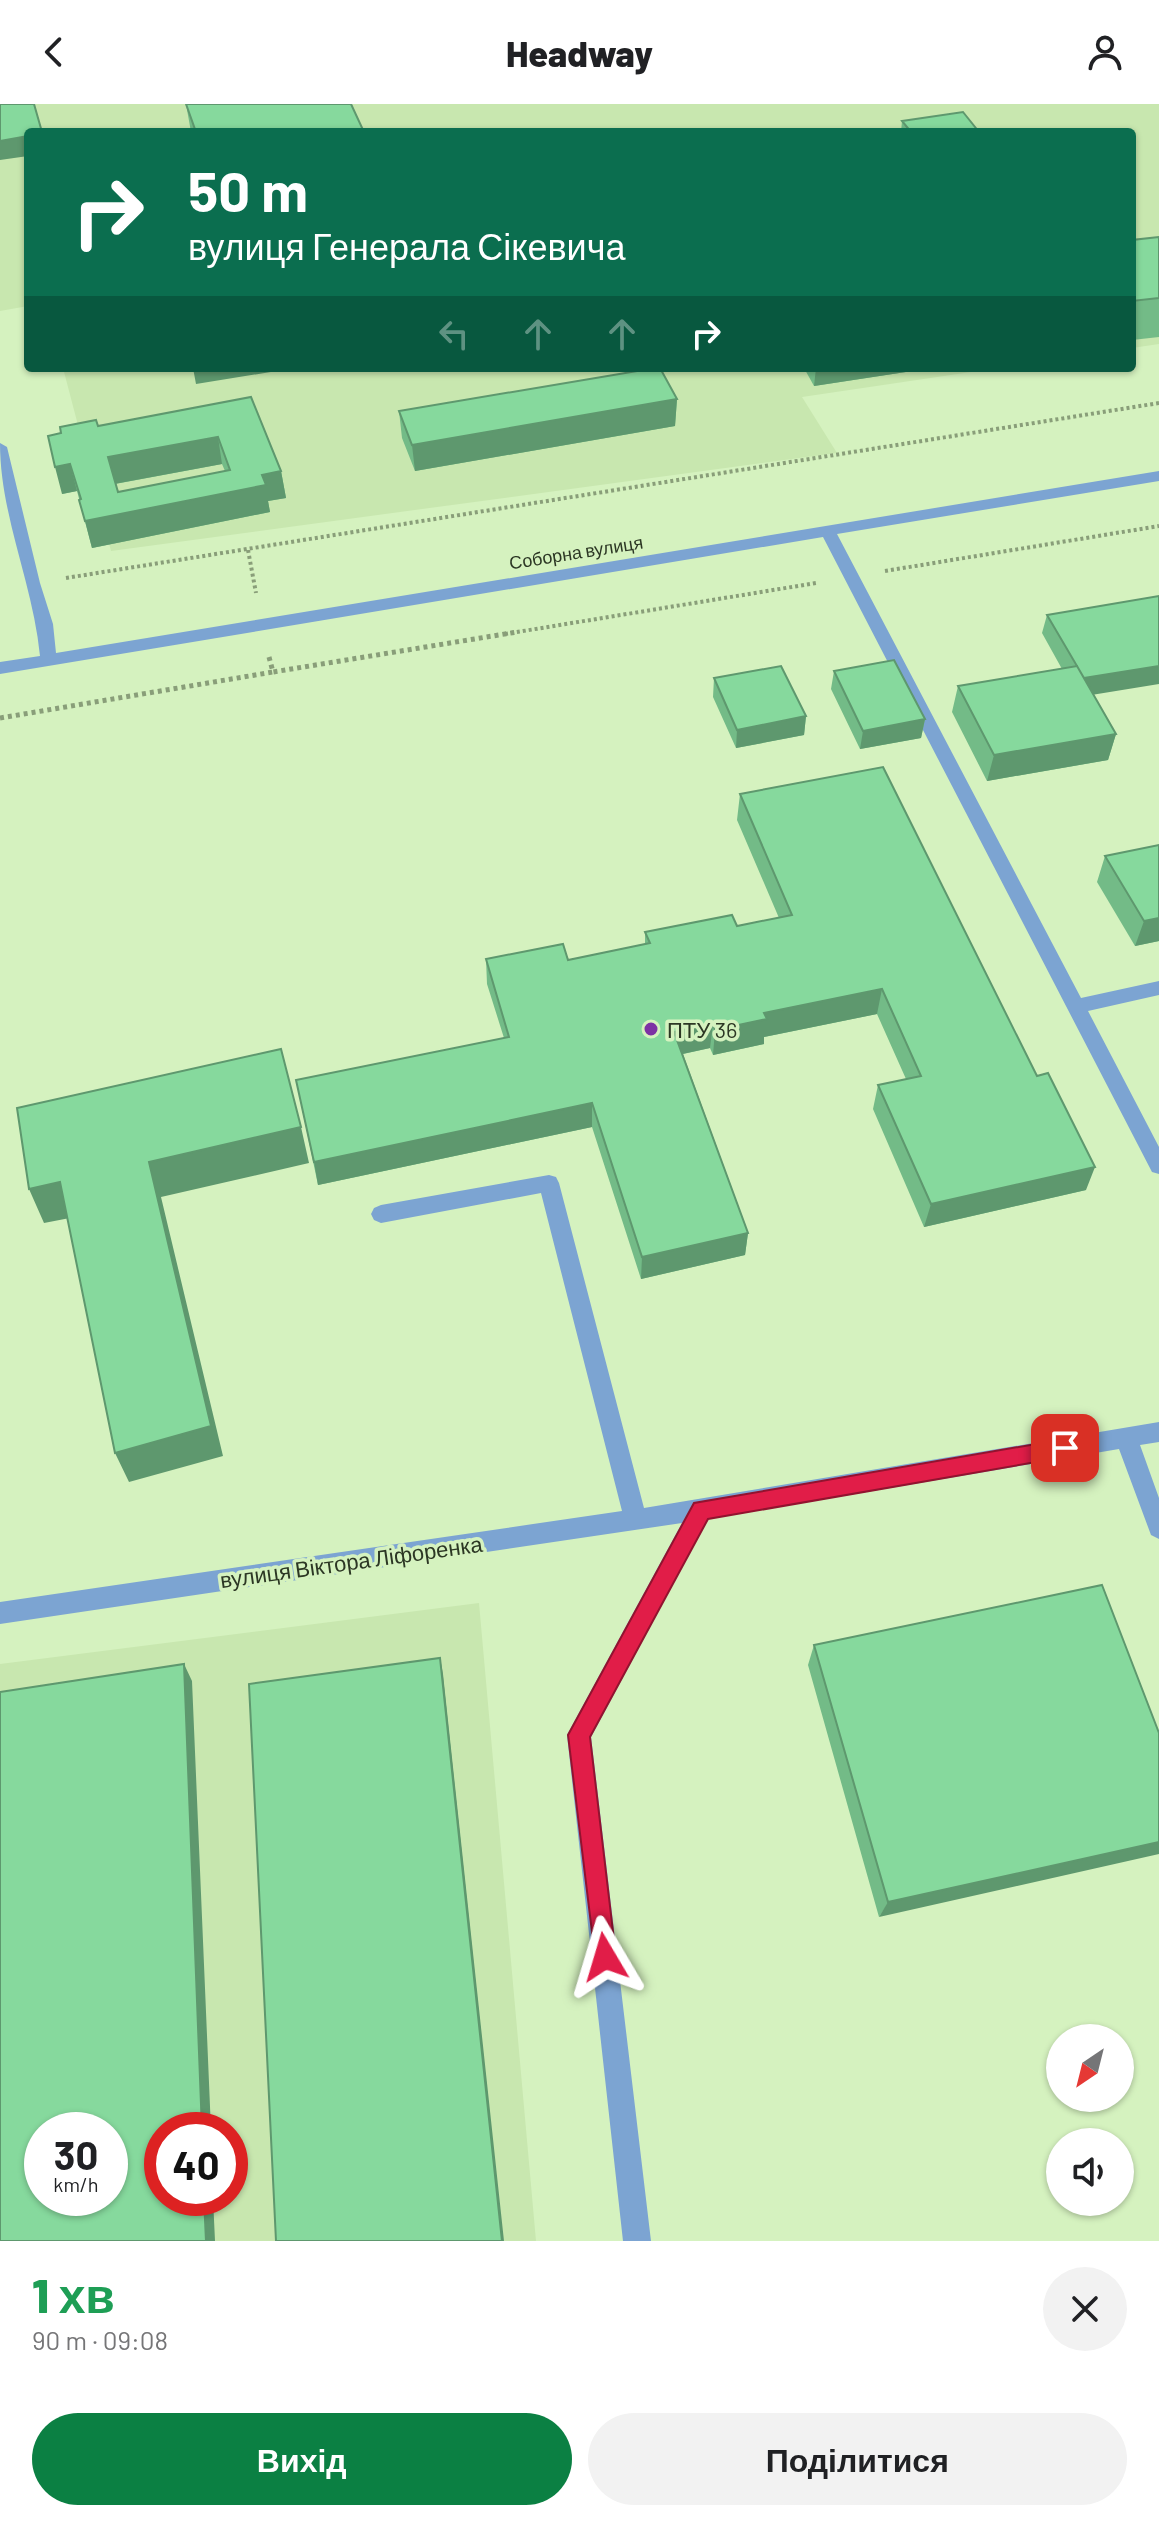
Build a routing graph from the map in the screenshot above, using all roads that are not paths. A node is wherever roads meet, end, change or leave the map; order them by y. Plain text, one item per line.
1 (0, 447) edge
2 (1159, 476) edge
3 (828, 531) junction
4 (49, 660) junction
5 (0, 668) edge
6 (1159, 988) edge
7 (1076, 1006) junction
8 (1159, 1166) edge
9 (381, 1214) dead end
10 (1159, 1432) edge
11 (1126, 1438) junction
12 (701, 1510) junction
13 (635, 1518) junction
14 (1159, 1528) edge
15 (0, 1613) edge
16 (637, 2241) edge

1 - 4 street
2 - 3 street, Соборна вулиця
3 - 4 street, Соборна вулиця
3 - 7 street
4 - 5 street, Соборна вулиця
6 - 7 street
7 - 8 street
9 - 13 street
10 - 11 street, вулиця Віктора Ліфоренка
11 - 12 street, вулиця Віктора Ліфоренка
11 - 14 street
12 - 13 street, вулиця Віктора Ліфоренка
12 - 16 street
13 - 15 street, вулиця Віктора Ліфоренка

